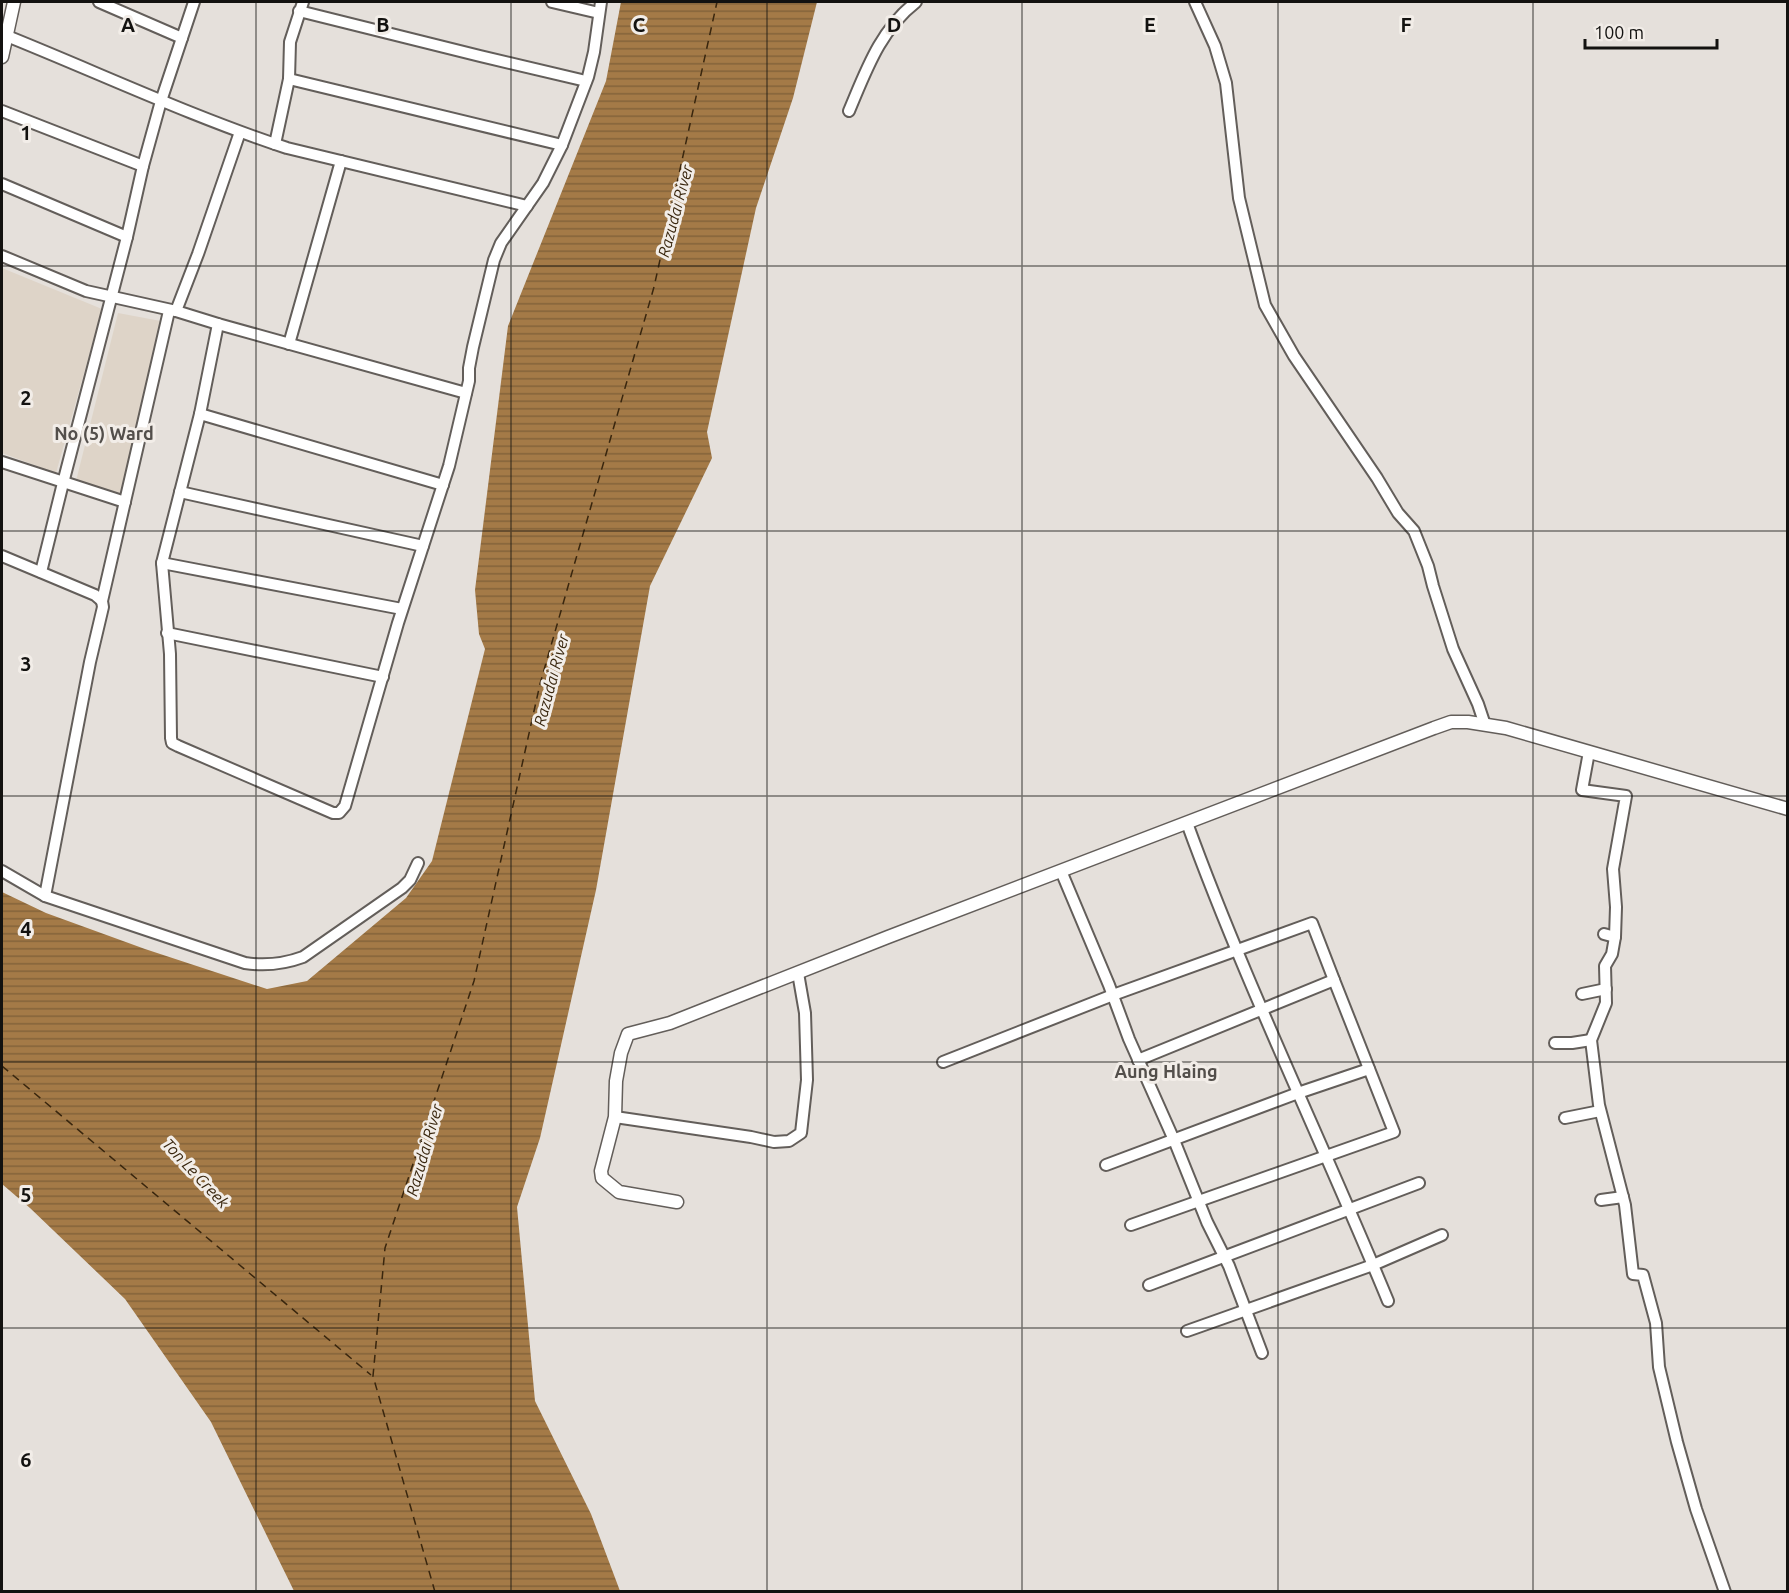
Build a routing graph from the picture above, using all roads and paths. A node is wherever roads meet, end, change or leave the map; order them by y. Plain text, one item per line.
1 (14, 2) edge
2 (99, 2) edge
3 (194, 2) edge
4 (552, 2) edge
5 (601, 2) edge
6 (915, 2) edge
7 (1195, 2) edge
8 (301, 6) edge
9 (599, 13) junction
10 (4, 35) edge
11 (182, 38) junction
12 (2, 57) edge
13 (289, 79) junction
14 (586, 81) junction
15 (161, 101) junction
16 (2, 111) edge
17 (849, 111) dead end
18 (240, 132) junction
19 (275, 144) junction
20 (562, 145) junction
21 (341, 161) junction
22 (143, 166) junction
23 (2, 184) edge
24 (527, 206) junction
25 (127, 237) junction
26 (2, 256) edge
27 (110, 298) junction
28 (173, 311) junction
29 (218, 324) junction
30 (289, 344) junction
31 (466, 393) junction
32 (200, 414) junction
33 (2, 462) edge
34 (63, 483) junction
35 (443, 485) junction
36 (180, 492) junction
37 (125, 502) junction
38 (423, 546) junction
39 (2, 556) edge
40 (162, 563) junction
41 (41, 572) junction
42 (102, 601) junction
43 (402, 609) junction
44 (167, 633) junction
45 (383, 677) junction
46 (1485, 724) junction
47 (1589, 752) junction
48 (1788, 809) edge
49 (1187, 823) junction
50 (418, 863) dead end
51 (2, 871) edge
52 (1061, 871) junction
53 (45, 896) junction
54 (1604, 934) dead end
55 (1616, 937) junction
56 (1237, 951) junction
57 (798, 973) junction
58 (1334, 980) junction
59 (1606, 989) junction
60 (1113, 994) junction
61 (1582, 994) dead end
62 (1261, 1009) junction
63 (1591, 1040) junction
64 (1555, 1043) dead end
65 (1138, 1060) junction
66 (943, 1062) dead end
67 (1369, 1069) junction
68 (1298, 1093) junction
69 (1600, 1111) junction
70 (615, 1117) junction
71 (1565, 1118) dead end
72 (1174, 1140) junction
73 (1325, 1156) junction
74 (1106, 1166) dead end
75 (1419, 1183) dead end
76 (1623, 1197) junction
77 (1601, 1200) dead end
78 (676, 1202) dead end
79 (1199, 1202) junction
80 (1348, 1209) junction
81 (1131, 1225) dead end
82 (1442, 1235) dead end
83 (1224, 1256) junction
84 (1373, 1265) junction
85 (1149, 1285) dead end
86 (1388, 1301) dead end
87 (1247, 1311) junction
88 (1187, 1332) dead end
89 (1262, 1353) dead end
90 (1725, 1592) edge

1 - 10 street
2 - 11 street
3 - 11 street
4 - 9 street
5 - 9 street
6 - 17 street
7 - 46 street
8 - 13 street
8 - 14 street
9 - 14 street
10 - 12 street
10 - 15 street
11 - 15 street
13 - 19 street
13 - 20 street
14 - 20 street
15 - 18 street
15 - 22 street
16 - 22 street
18 - 19 street
18 - 28 street
19 - 21 street
20 - 24 street
21 - 24 street
21 - 30 street
22 - 25 street
23 - 25 street
24 - 31 street
25 - 27 street
26 - 27 street
27 - 28 street
27 - 34 street
28 - 29 street
28 - 37 street
29 - 30 street
29 - 32 street
30 - 31 street
31 - 35 street
32 - 35 street
32 - 36 street
33 - 34 street
34 - 37 street
34 - 41 street
35 - 38 street
36 - 38 street
36 - 40 street
37 - 42 street
38 - 43 street
39 - 41 street
40 - 43 street
40 - 44 street
41 - 42 street
42 - 53 street
43 - 45 street
44 - 45 street
44 - 45 street
46 - 47 street
46 - 49 street
47 - 48 street
47 - 55 street
49 - 52 street
49 - 56 street
50 - 53 street
51 - 53 street
52 - 57 street
52 - 60 street
54 - 55 street
55 - 59 street
56 - 58 street
56 - 60 street
56 - 62 street
57 - 70 street
57 - 70 street
58 - 62 street
58 - 67 street
59 - 61 street
59 - 63 street
60 - 65 street
60 - 66 street
62 - 65 street
62 - 68 street
63 - 64 street
63 - 69 street
65 - 72 street
67 - 68 street
67 - 73 street
68 - 72 street
68 - 73 street
69 - 71 street
69 - 76 street
70 - 78 street
72 - 74 street
72 - 79 street
73 - 79 street
73 - 80 street
75 - 80 street
76 - 77 street
76 - 90 street
79 - 81 street
79 - 83 street
80 - 83 street
80 - 84 street
82 - 84 street
83 - 85 street
83 - 87 street
84 - 86 street
84 - 87 street
87 - 88 street
87 - 89 street

